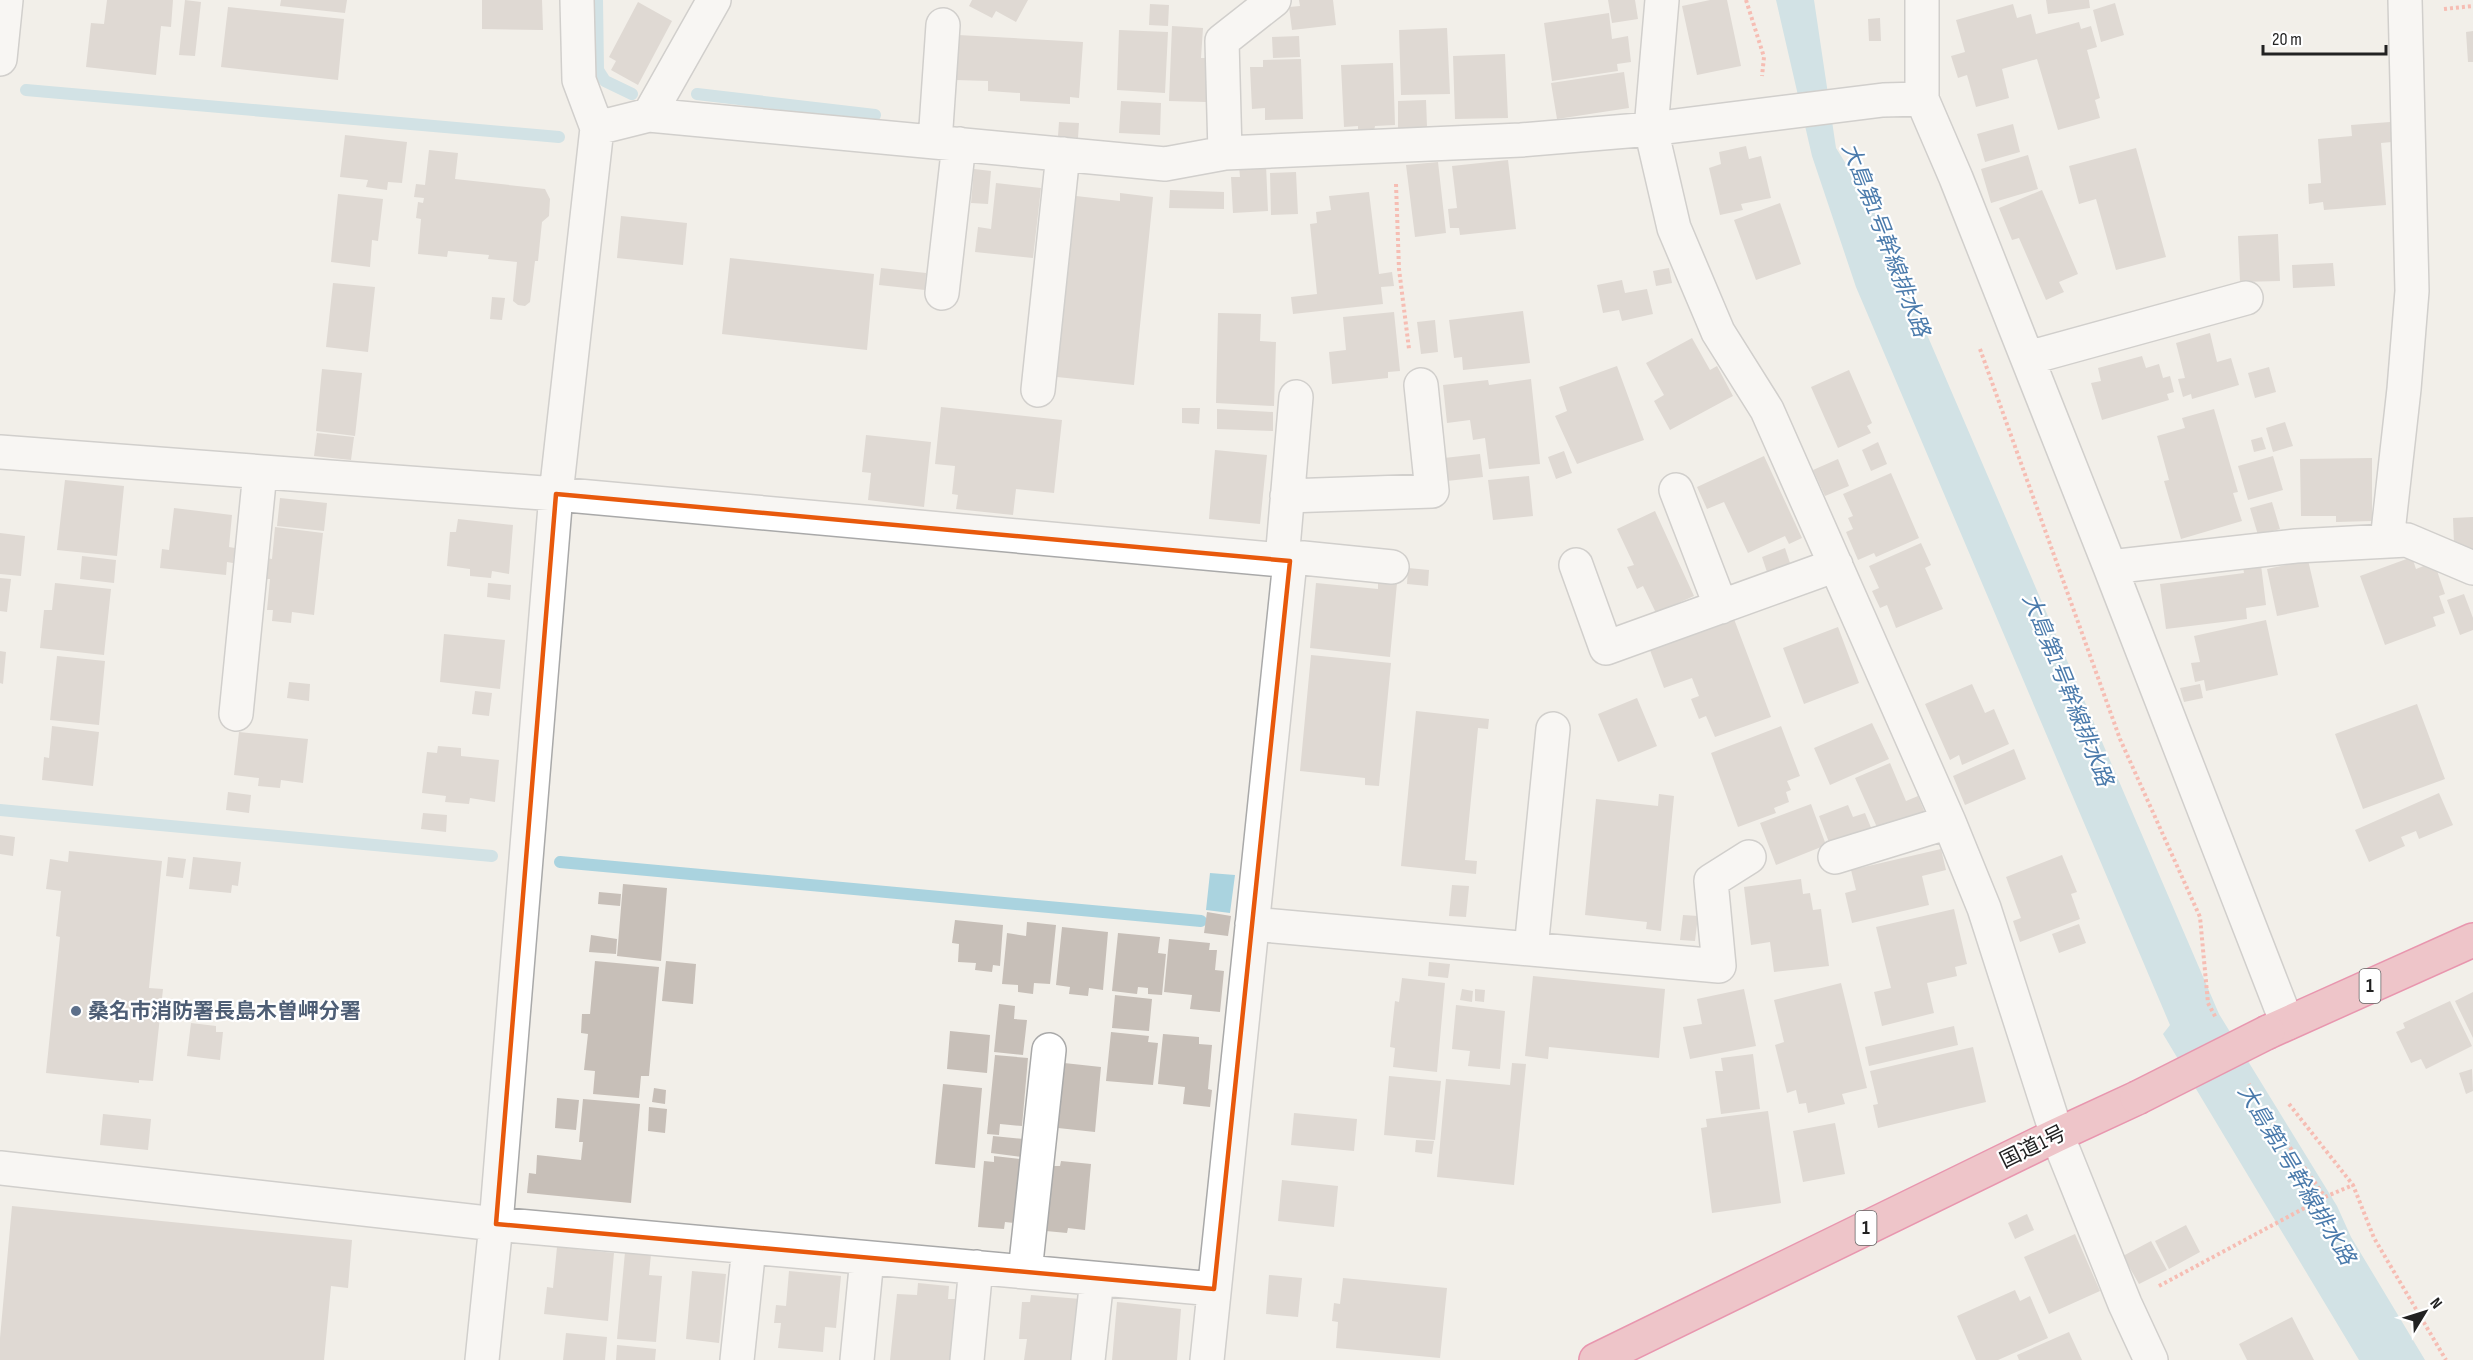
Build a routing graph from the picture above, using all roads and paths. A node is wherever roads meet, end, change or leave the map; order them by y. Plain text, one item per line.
1 (6, 0) edge
2 (577, 0) edge
3 (714, 0) edge
4 (1274, 0) edge
5 (1662, 0) edge
6 (1746, 0) edge
7 (1922, 0) edge
8 (2405, 0) edge
9 (943, 25) dead end
10 (0, 59) edge
11 (1922, 99) junction
12 (649, 114) junction
13 (1769, 114) junction
14 (597, 128) junction
15 (1651, 129) junction
16 (946, 143) junction
17 (1394, 147) junction
18 (1225, 153) junction
19 (1063, 154) junction
20 (942, 293) dead end
21 (2246, 298) dead end
22 (1978, 345) dead end
23 (2028, 358) junction
24 (1422, 385) joint
25 (1038, 390) dead end
26 (1296, 397) dead end
27 (0, 452) edge
28 (260, 472) junction
29 (1676, 490) dead end
30 (556, 494) junction
31 (1287, 496) junction
32 (2387, 541) junction
33 (1286, 560) junction
34 (1576, 565) dead end
35 (1836, 565) junction
36 (1392, 567) dead end
37 (2110, 567) junction
38 (2473, 568) edge
39 (1721, 607) junction
40 (236, 714) dead end
41 (1552, 729) dead end
42 (1949, 822) junction
43 (1749, 857) dead end
44 (1835, 857) dead end
45 (1252, 924) junction
46 (2473, 940) edge
47 (1531, 950) junction
48 (2218, 1023) dead end
49 (2277, 1028) junction
50 (1049, 1050) dead end
51 (2248, 1082) dead end
52 (2289, 1104) dead end
53 (2057, 1135) junction
54 (0, 1168) edge
55 (2353, 1185) junction
56 (2325, 1197) junction
57 (496, 1224) junction
58 (749, 1247) junction
59 (867, 1258) junction
60 (976, 1267) junction
61 (1025, 1272) junction
62 (1097, 1279) junction
63 (1214, 1289) junction
64 (2125, 1304) junction
65 (482, 1360) edge
66 (737, 1360) edge
67 (857, 1360) edge
68 (967, 1360) edge
69 (1088, 1360) edge
70 (1207, 1360) edge
71 (1596, 1360) edge
72 (2151, 1360) edge
73 (2446, 1360) edge

1 - 10 street
2 - 14 street
3 - 12 street
4 - 18 street
5 - 15 street
6 - 13 path
7 - 11 street
8 - 32 street
9 - 16 street
11 - 13 street
11 - 23 street
12 - 14 street
12 - 16 street
13 - 15 street
14 - 30 street
15 - 17 street
15 - 35 street
16 - 19 street
16 - 20 street
17 - 18 street
17 - 24 path
18 - 19 street
19 - 25 street
21 - 23 street
22 - 48 path
23 - 37 street
24 - 31 street
26 - 31 street
27 - 28 street
28 - 30 street
28 - 40 street
29 - 39 street
30 - 33 street
30 - 57 street
31 - 33 street
32 - 37 street
32 - 38 street
33 - 36 street
33 - 45 street
34 - 39 street
35 - 39 street
35 - 42 street
37 - 49 street
41 - 47 street
42 - 44 street
42 - 53 street
43 - 47 street
45 - 47 street
45 - 63 street
46 - 49 highway, 国道1号 / 1
49 - 53 highway, 国道1号 / 1, bridge
50 - 61 street
51 - 56 path
52 - 55 path
53 - 64 street
53 - 71 highway, 国道1号 / 1
54 - 57 street
55 - 56 path
55 - 73 path
56 - 64 path
57 - 58 street
57 - 65 street
58 - 59 street
58 - 66 street
59 - 60 street
59 - 67 street
60 - 61 street
60 - 68 street
61 - 62 street
62 - 63 street
62 - 69 street
63 - 70 street
64 - 72 street

